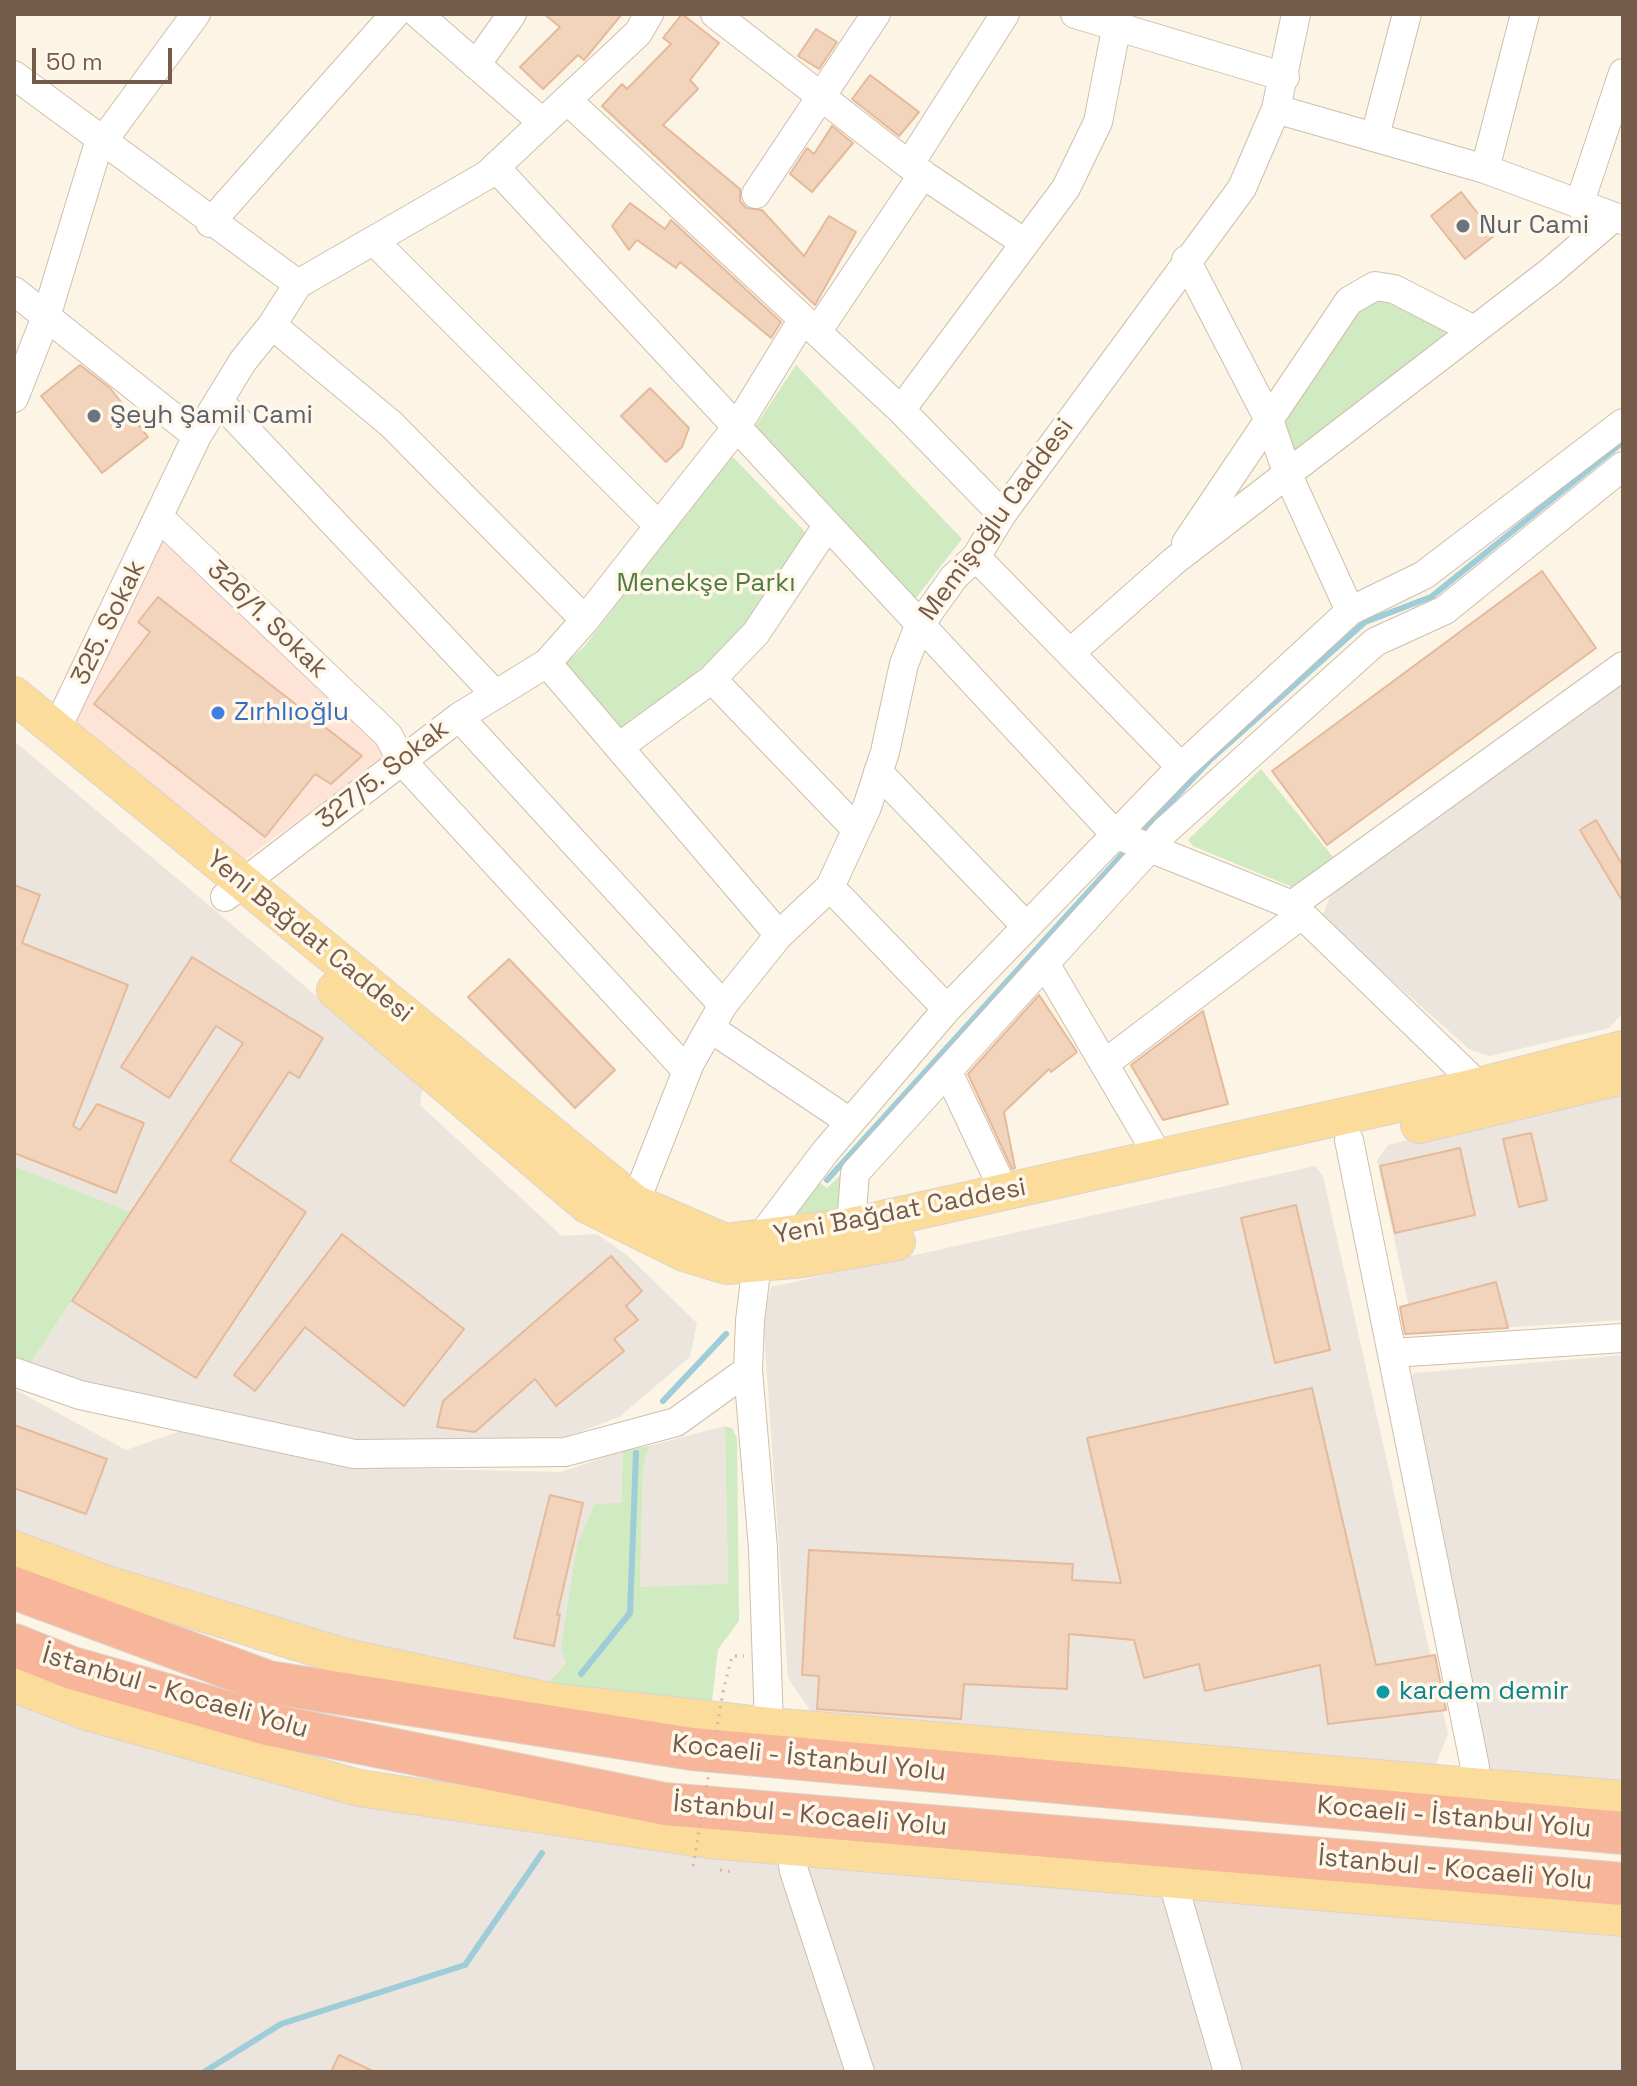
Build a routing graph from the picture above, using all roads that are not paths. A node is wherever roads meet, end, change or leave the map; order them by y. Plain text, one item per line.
1 (395, 14) edge
2 (418, 14) edge
3 (512, 14) edge
4 (649, 14) edge
5 (715, 14) edge
6 (876, 14) edge
7 (1005, 14) edge
8 (1075, 14) edge
9 (1296, 14) edge
10 (1407, 14) edge
11 (1525, 14) edge
12 (193, 15) edge
13 (1118, 20) edge
14 (476, 65) junction
15 (1623, 73) edge
16 (14, 75) edge
17 (1285, 77) junction
18 (820, 96) junction
19 (567, 100) junction
20 (1276, 109) junction
21 (542, 122) junction
22 (1375, 136) junction
23 (101, 143) junction
24 (495, 167) junction
25 (916, 169) junction
26 (1485, 169) junction
27 (756, 194) dead end
28 (1579, 205) junction
29 (1618, 219) edge
30 (210, 223) junction
31 (375, 242) junction
32 (1025, 243) junction
33 (1186, 260) junction
34 (298, 284) junction
35 (14, 291) edge
36 (46, 317) junction
37 (272, 325) junction
38 (810, 325) junction
39 (1474, 330) junction
40 (14, 398) edge
41 (219, 401) junction
42 (901, 410) junction
43 (1269, 420) junction
44 (1623, 423) edge
45 (736, 428) junction
46 (197, 436) junction
47 (1623, 466) edge
48 (1288, 475) junction
49 (1002, 514) junction
50 (160, 518) junction
51 (659, 526) junction
52 (827, 526) junction
53 (976, 557) junction
54 (1174, 561) junction
55 (1350, 611) junction
56 (585, 620) junction
57 (919, 626) junction
58 (1070, 653) junction
59 (547, 663) junction
60 (1623, 666) edge
61 (712, 679) junction
62 (495, 694) junction
63 (14, 695) edge
64 (459, 717) junction
65 (14, 722) edge
66 (57, 728) junction
67 (619, 747) junction
68 (402, 761) junction
69 (1181, 767) junction
70 (878, 772) junction
71 (855, 828) junction
72 (1133, 842) junction
73 (830, 887) junction
74 (234, 890) junction
75 (1296, 910) junction
76 (1025, 925) junction
77 (779, 935) junction
78 (1046, 965) junction
79 (947, 1009) junction
80 (717, 1016) junction
81 (1623, 1049) edge
82 (1104, 1064) junction
83 (687, 1071) junction
84 (948, 1072) junction
85 (1623, 1076) edge
86 (1479, 1086) junction
87 (850, 1122) junction
88 (1349, 1140) junction
89 (1160, 1159) junction
90 (1005, 1193) junction
91 (635, 1203) junction
92 (851, 1226) junction
93 (759, 1250) junction
94 (1623, 1338) edge
95 (1393, 1353) junction
96 (748, 1370) junction
97 (14, 1372) edge
98 (14, 1549) edge
99 (14, 1588) edge
100 (14, 1645) edge
101 (14, 1684) edge
102 (769, 1726) junction
103 (1471, 1787) junction
104 (1623, 1799) edge
105 (1623, 1833) edge
106 (790, 1847) junction
107 (1172, 1879) junction
108 (1623, 1884) edge
109 (1623, 1918) edge
110 (860, 2072) edge
111 (1228, 2072) edge

1 - 30 street
2 - 14 street
3 - 14 street
4 - 19 street
5 - 18 street
6 - 18 street
7 - 25 street, 327/5. Sokak
8 - 13 street
9 - 17 street, Memişoğlu Caddesi
10 - 22 street
11 - 26 street
12 - 23 street
13 - 17 street
13 - 32 street
14 - 21 street
15 - 28 street
16 - 23 street
17 - 20 street, Memişoğlu Caddesi
18 - 25 street
18 - 27 street
19 - 21 street
19 - 38 street
20 - 22 street
20 - 33 street, Memişoğlu Caddesi
21 - 24 street
22 - 26 street
23 - 30 street
23 - 36 street
24 - 31 street
24 - 45 street
25 - 32 street
25 - 38 street, 327/5. Sokak
26 - 28 street
28 - 29 street
29 - 39 street
30 - 34 street
31 - 34 street
31 - 51 street
32 - 42 street
33 - 43 street
33 - 49 street, Memişoğlu Caddesi
34 - 37 street, 325. Sokak
35 - 36 street
36 - 40 street
36 - 46 street
37 - 41 street, 325. Sokak
37 - 56 street
38 - 42 street
38 - 45 street, 327/5. Sokak
39 - 43 street
39 - 48 street
41 - 46 street, 325. Sokak
41 - 62 street
42 - 49 street
43 - 48 street
43 - 54 street
44 - 55 street
45 - 51 street, 327/5. Sokak
45 - 52 street
46 - 50 street, 325. Sokak
47 - 72 street
48 - 54 street
48 - 55 street
49 - 53 street, Memişoğlu Caddesi
50 - 66 street, 325. Sokak
50 - 68 street, 326/1. Sokak
51 - 56 street, 327/5. Sokak
52 - 57 street
52 - 61 street
53 - 57 street, Memişoğlu Caddesi
53 - 58 street
54 - 58 street
55 - 69 street
56 - 59 street, 327/5. Sokak
57 - 70 street, Memişoğlu Caddesi
57 - 72 street
58 - 69 street
59 - 62 street, 327/5. Sokak
59 - 67 street
60 - 75 street
61 - 67 street
61 - 71 street
62 - 64 street, 327/5. Sokak
63 - 66 main road, Yeni Bağdat Caddesi
64 - 68 street, 327/5. Sokak
64 - 80 street
65 - 74 main road, Yeni Bağdat Caddesi
66 - 74 main road, Yeni Bağdat Caddesi
67 - 77 street
68 - 74 street, 327/5. Sokak
68 - 83 street, 326/1. Sokak
69 - 72 street
70 - 71 street, Memişoğlu Caddesi
70 - 76 street
71 - 73 street, Memişoğlu Caddesi
72 - 75 street
72 - 76 street
72 - 78 street
73 - 77 street, Memişoğlu Caddesi
73 - 79 street
74 - 91 main road, Yeni Bağdat Caddesi
74 - 93 main road, Yeni Bağdat Caddesi
75 - 82 street
75 - 86 street
76 - 79 street
77 - 80 street, Memişoğlu Caddesi
78 - 82 street
78 - 84 street
79 - 87 street
80 - 83 street, Memişoğlu Caddesi
80 - 87 street
81 - 86 main road, Yeni Bağdat Caddesi
82 - 89 street
83 - 91 street, Memişoğlu Caddesi
84 - 90 street
84 - 92 street
85 - 88 main road, Yeni Bağdat Caddesi
86 - 89 main road, Yeni Bağdat Caddesi
87 - 93 street
88 - 93 main road, Yeni Bağdat Caddesi
88 - 95 street
89 - 90 main road, Yeni Bağdat Caddesi
90 - 92 main road, Yeni Bağdat Caddesi
91 - 93 main road, Yeni Bağdat Caddesi
92 - 93 main road, Yeni Bağdat Caddesi
93 - 96 street
94 - 95 street
95 - 103 street
96 - 97 street
96 - 102 street
98 - 102 main road
99 - 105 highway, Kocaeli - İstanbul Yolu
100 - 108 highway, İstanbul - Kocaeli Yolu
101 - 106 main road
102 - 103 main road
103 - 104 main road
106 - 107 main road
106 - 110 street
107 - 109 main road
107 - 111 street

